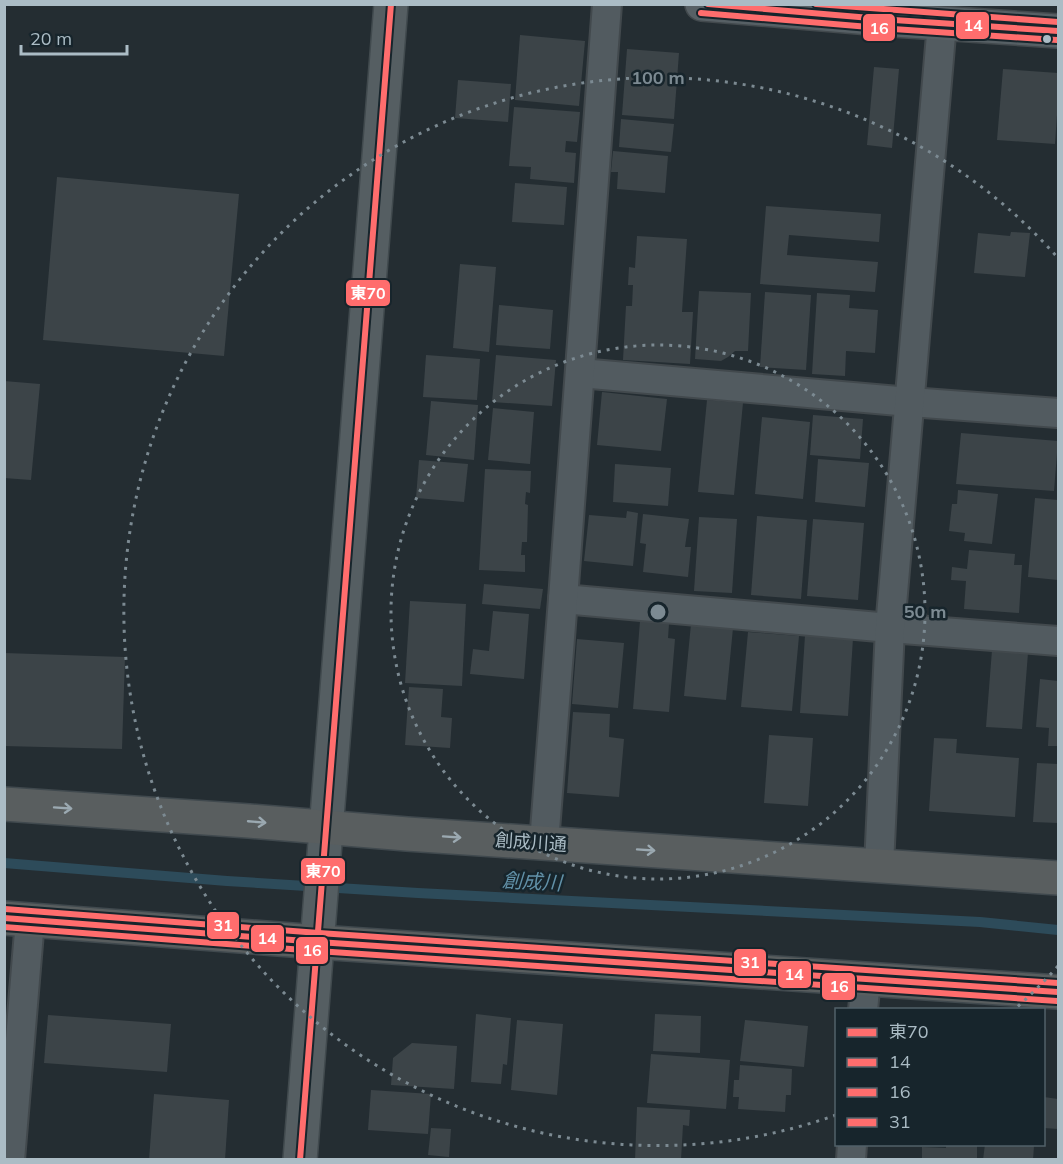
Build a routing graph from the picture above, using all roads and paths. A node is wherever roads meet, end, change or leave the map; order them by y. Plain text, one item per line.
1 (392, 4) edge
2 (607, 4) edge
3 (702, 4) edge
4 (895, 12) edge
5 (942, 23) junction
6 (1059, 31) edge
7 (580, 373) junction
8 (910, 402) junction
9 (1059, 413) edge
10 (563, 599) junction
11 (890, 628) junction
12 (1059, 641) edge
13 (4, 804) edge
14 (326, 842) junction
15 (543, 843) junction
16 (879, 866) junction
17 (1059, 878) edge
18 (17, 919) edge
19 (319, 930) junction
20 (1059, 992) edge
21 (865, 994) edge
22 (10, 1160) edge
23 (300, 1160) edge

1 - 14 main road
2 - 7 street
3 - 4 street
4 - 5 street
5 - 6 street
5 - 8 street
7 - 8 street
7 - 10 street
8 - 9 street
8 - 11 street
10 - 11 street
10 - 15 street
11 - 12 street
11 - 16 street
13 -> 14 highway, 創成川通
14 -> 15 highway, 創成川通
14 - 19 main road
15 -> 16 highway, 創成川通
16 - 17 highway, 創成川通
18 - 19 highway
18 - 22 street
19 - 21 highway
19 - 23 main road
20 - 21 highway

